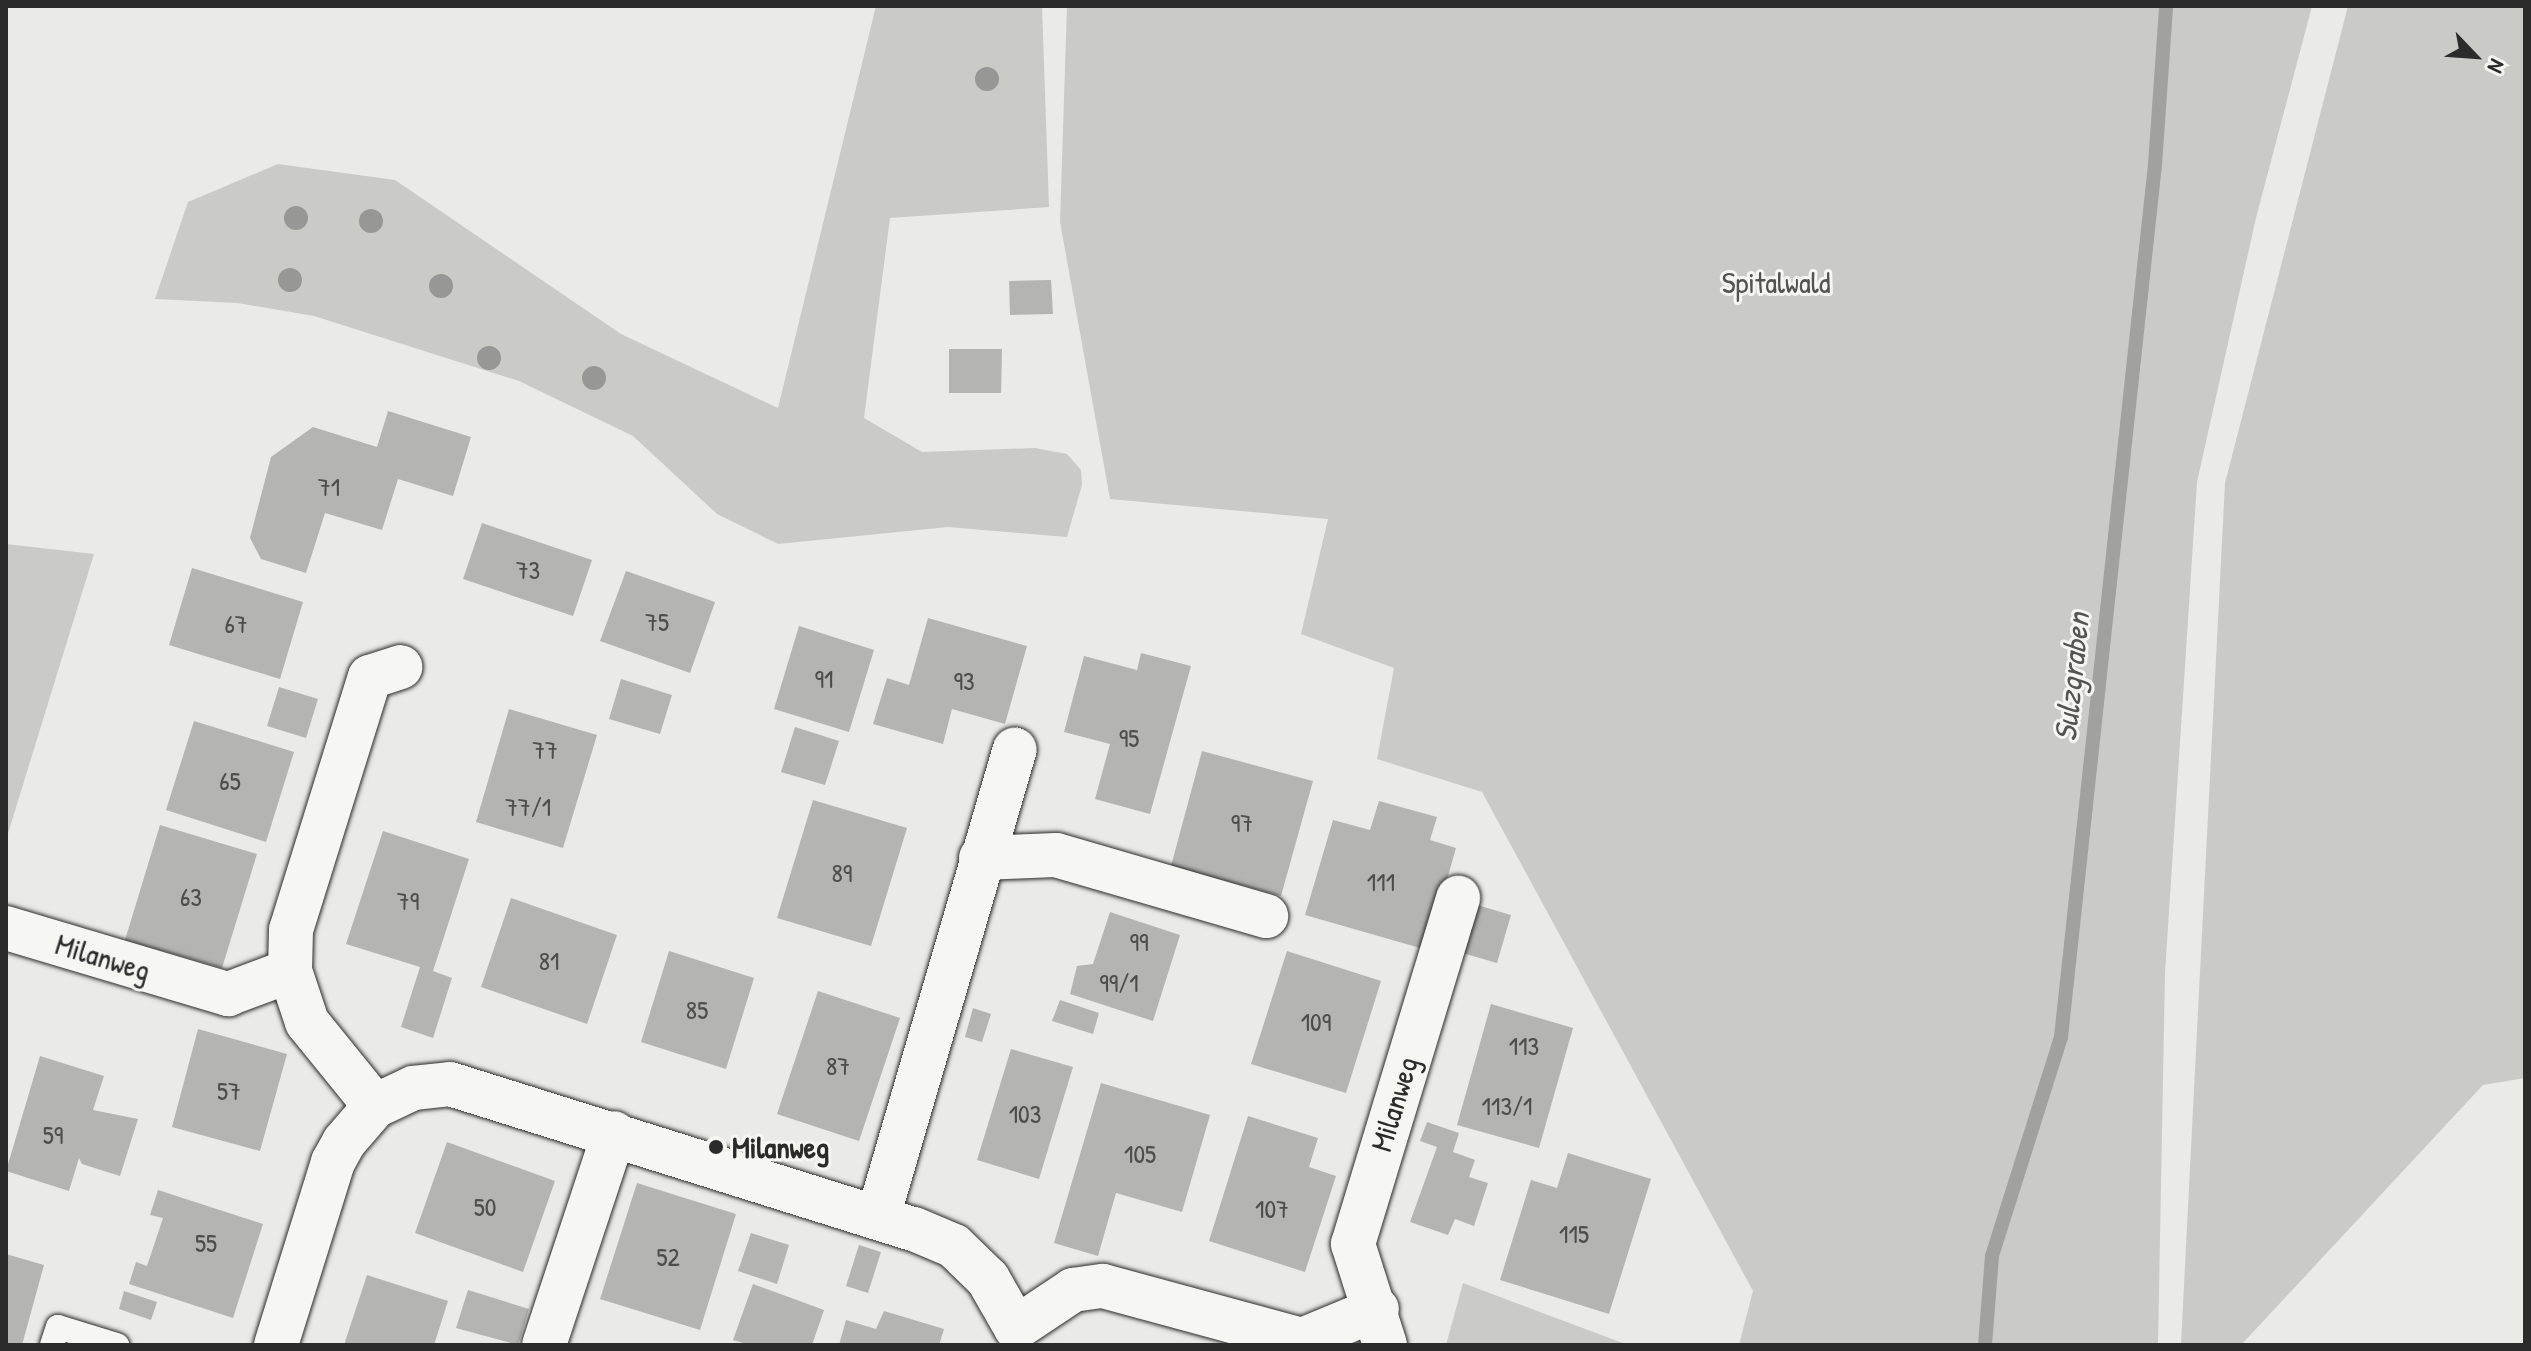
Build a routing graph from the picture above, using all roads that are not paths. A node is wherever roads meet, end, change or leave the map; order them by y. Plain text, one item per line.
1 (400, 667) dead end
2 (1015, 750) dead end
3 (981, 858) junction
4 (1458, 898) dead end
5 (1266, 916) dead end
6 (6, 928) edge
7 (290, 971) junction
8 (375, 1106) junction
9 (614, 1133) junction
10 (878, 1217) junction
11 (1381, 1327) edge
12 (1219, 1332) edge
13 (1013, 1336) edge
14 (52, 1345) edge
15 (117, 1345) edge
16 (276, 1345) edge
17 (544, 1345) edge

1 - 7 street
2 - 3 street
3 - 5 street
3 - 10 street
4 - 11 street, Milanweg
6 - 7 street, Milanweg
7 - 8 street
8 - 9 street, Milanweg
8 - 16 street, Milanweg
9 - 10 street, Milanweg
9 - 17 street
10 - 13 street, Milanweg
11 - 12 street, Milanweg
12 - 13 street, Milanweg
14 - 15 lane

